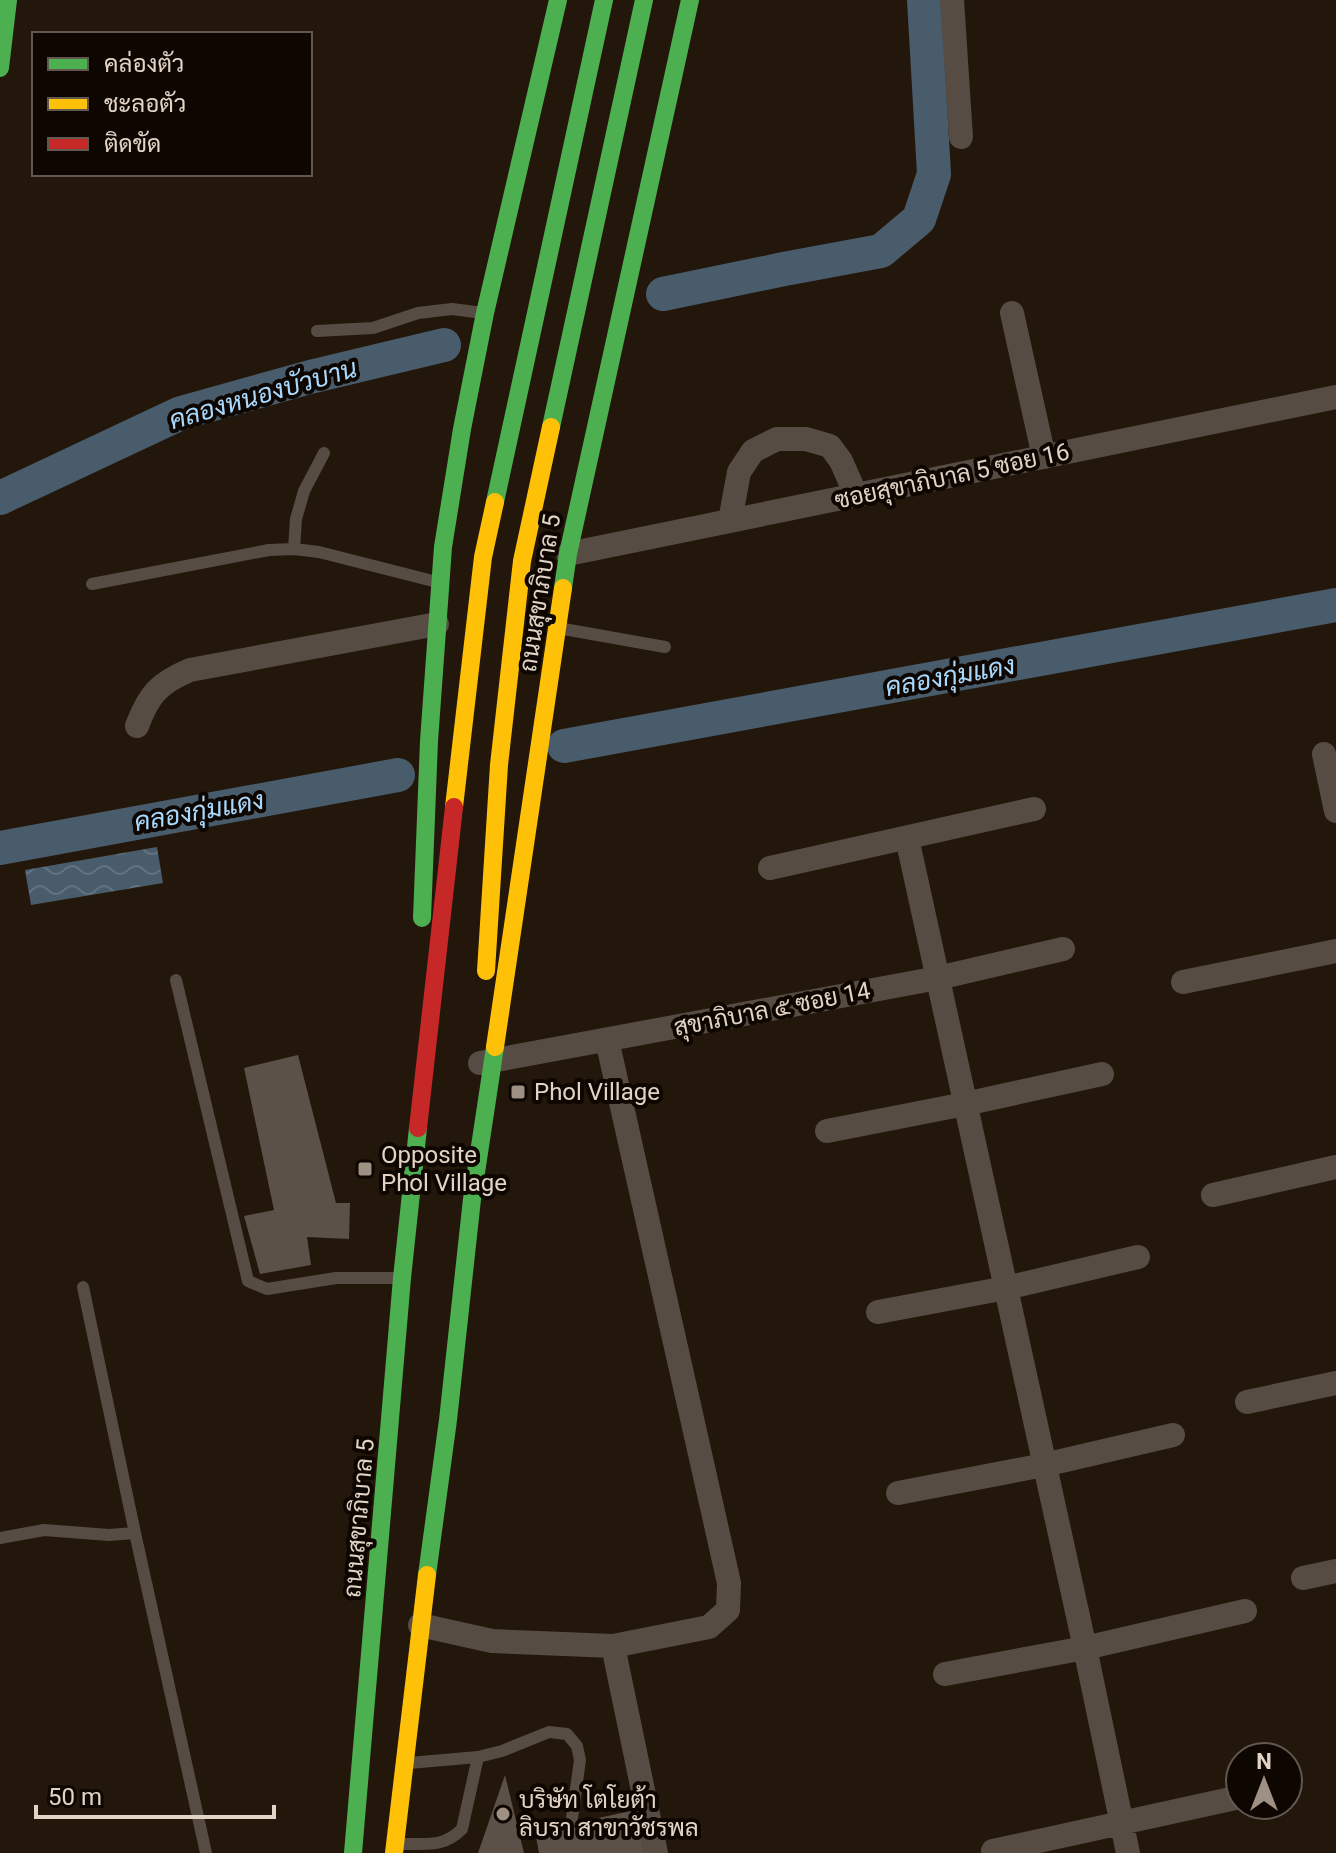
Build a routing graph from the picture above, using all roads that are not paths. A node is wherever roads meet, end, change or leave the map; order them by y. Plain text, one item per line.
1 (8, 0) edge
2 (558, 0) edge
3 (604, 0) edge
4 (644, 0) edge
5 (690, 0) edge
6 (952, 0) edge
7 (0, 68) edge
8 (961, 137) dead end
9 (485, 313) junction
10 (1012, 313) dead end
11 (317, 331) dead end
12 (1336, 397) edge
13 (324, 453) dead end
14 (1044, 457) junction
15 (856, 495) junction
16 (730, 521) junction
17 (294, 549) junction
18 (568, 554) junction
19 (440, 583) junction
20 (92, 584) dead end
21 (437, 624) junction
22 (557, 628) junction
23 (665, 647) dead end
24 (137, 726) dead end
25 (1324, 754) dead end
26 (1034, 809) dead end
27 (1336, 811) edge
28 (907, 838) junction
29 (770, 868) dead end
30 (1063, 949) dead end
31 (1336, 951) edge
32 (938, 978) junction
33 (176, 980) dead end
34 (1183, 982) dead end
35 (607, 1040) junction
36 (486, 1062) junction
37 (1102, 1074) dead end
38 (965, 1104) junction
39 (827, 1131) dead end
40 (1336, 1167) edge
41 (411, 1186) junction
42 (1213, 1195) dead end
43 (1138, 1257) dead end
44 (402, 1278) junction
45 (83, 1287) dead end
46 (1006, 1288) junction
47 (878, 1312) dead end
48 (1336, 1383) edge
49 (1247, 1402) dead end
50 (1173, 1435) dead end
51 (1044, 1465) junction
52 (898, 1493) dead end
53 (135, 1533) junction
54 (0, 1538) edge
55 (1336, 1571) edge
56 (1303, 1578) dead end
57 (1245, 1611) dead end
58 (420, 1625) junction
59 (613, 1646) junction
60 (1085, 1648) junction
61 (945, 1674) dead end
62 (478, 1757) junction
63 (405, 1764) junction
64 (1224, 1800) edge
65 (572, 1818) dead end
66 (1121, 1823) junction
67 (395, 1848) edge
68 (993, 1851) dead end
69 (206, 1853) edge
70 (353, 1853) edge
71 (656, 1853) edge
72 (1128, 1853) edge

1 - 7 main road
2 - 9 main road, ถนนสุขาภิบาล 5
3 - 41 main road, ถนนสุขาภิบาล 5
4 - 36 main road, ถนนสุขาภิบาล 5
5 - 18 main road, ถนนสุขาภิบาล 5
6 - 8 street
9 - 11 lane
9 - 19 main road, ถนนสุขาภิบาล 5
10 - 14 street
12 - 14 street, ซอยสุขาภิบาล 5 ซอย 16
13 - 17 lane
14 - 15 street, ซอยสุขาภิบาล 5 ซอย 16
15 - 16 street, ซอยสุขาภิบาล 5 ซอย 16
15 - 16 street
16 - 18 street, ซอยสุขาภิบาล 5 ซอย 16
17 - 19 lane
17 - 20 lane
18 - 22 main road, ถนนสุขาภิบาล 5
19 - 21 main road, ถนนสุขาภิบาล 5
21 - 24 street
21 - 41 main road, ถนนสุขาภิบาล 5
22 - 23 lane
22 - 36 main road, ถนนสุขาภิบาล 5
25 - 27 street
26 - 28 street
28 - 29 street
28 - 32 street
30 - 32 street, สุขาภิบาล ๕ ซอย 14
31 - 34 street
32 - 35 street, สุขาภิบาล ๕ ซอย 14
32 - 38 street
33 - 44 lane
35 - 36 street, สุขาภิบาล ๕ ซอย 14
35 - 59 street
36 - 58 main road, ถนนสุขาภิบาล 5
37 - 38 street
38 - 39 street
38 - 46 street
40 - 42 street
41 - 44 main road, ถนนสุขาภิบาล 5
43 - 46 street
44 - 70 main road, ถนนสุขาภิบาล 5
45 - 53 lane
46 - 47 street
46 - 51 street
48 - 49 street
50 - 51 street
51 - 52 street
51 - 60 street
53 - 54 lane
53 - 69 lane
55 - 56 street
57 - 60 street
58 - 59 street
58 - 63 main road, ถนนสุขาภิบาล 5
59 - 71 street
60 - 61 street
60 - 66 street
62 - 63 lane
62 - 65 lane
62 - 67 lane
63 - 67 main road, ถนนสุขาภิบาล 5
64 - 66 street
66 - 68 street
66 - 72 street

